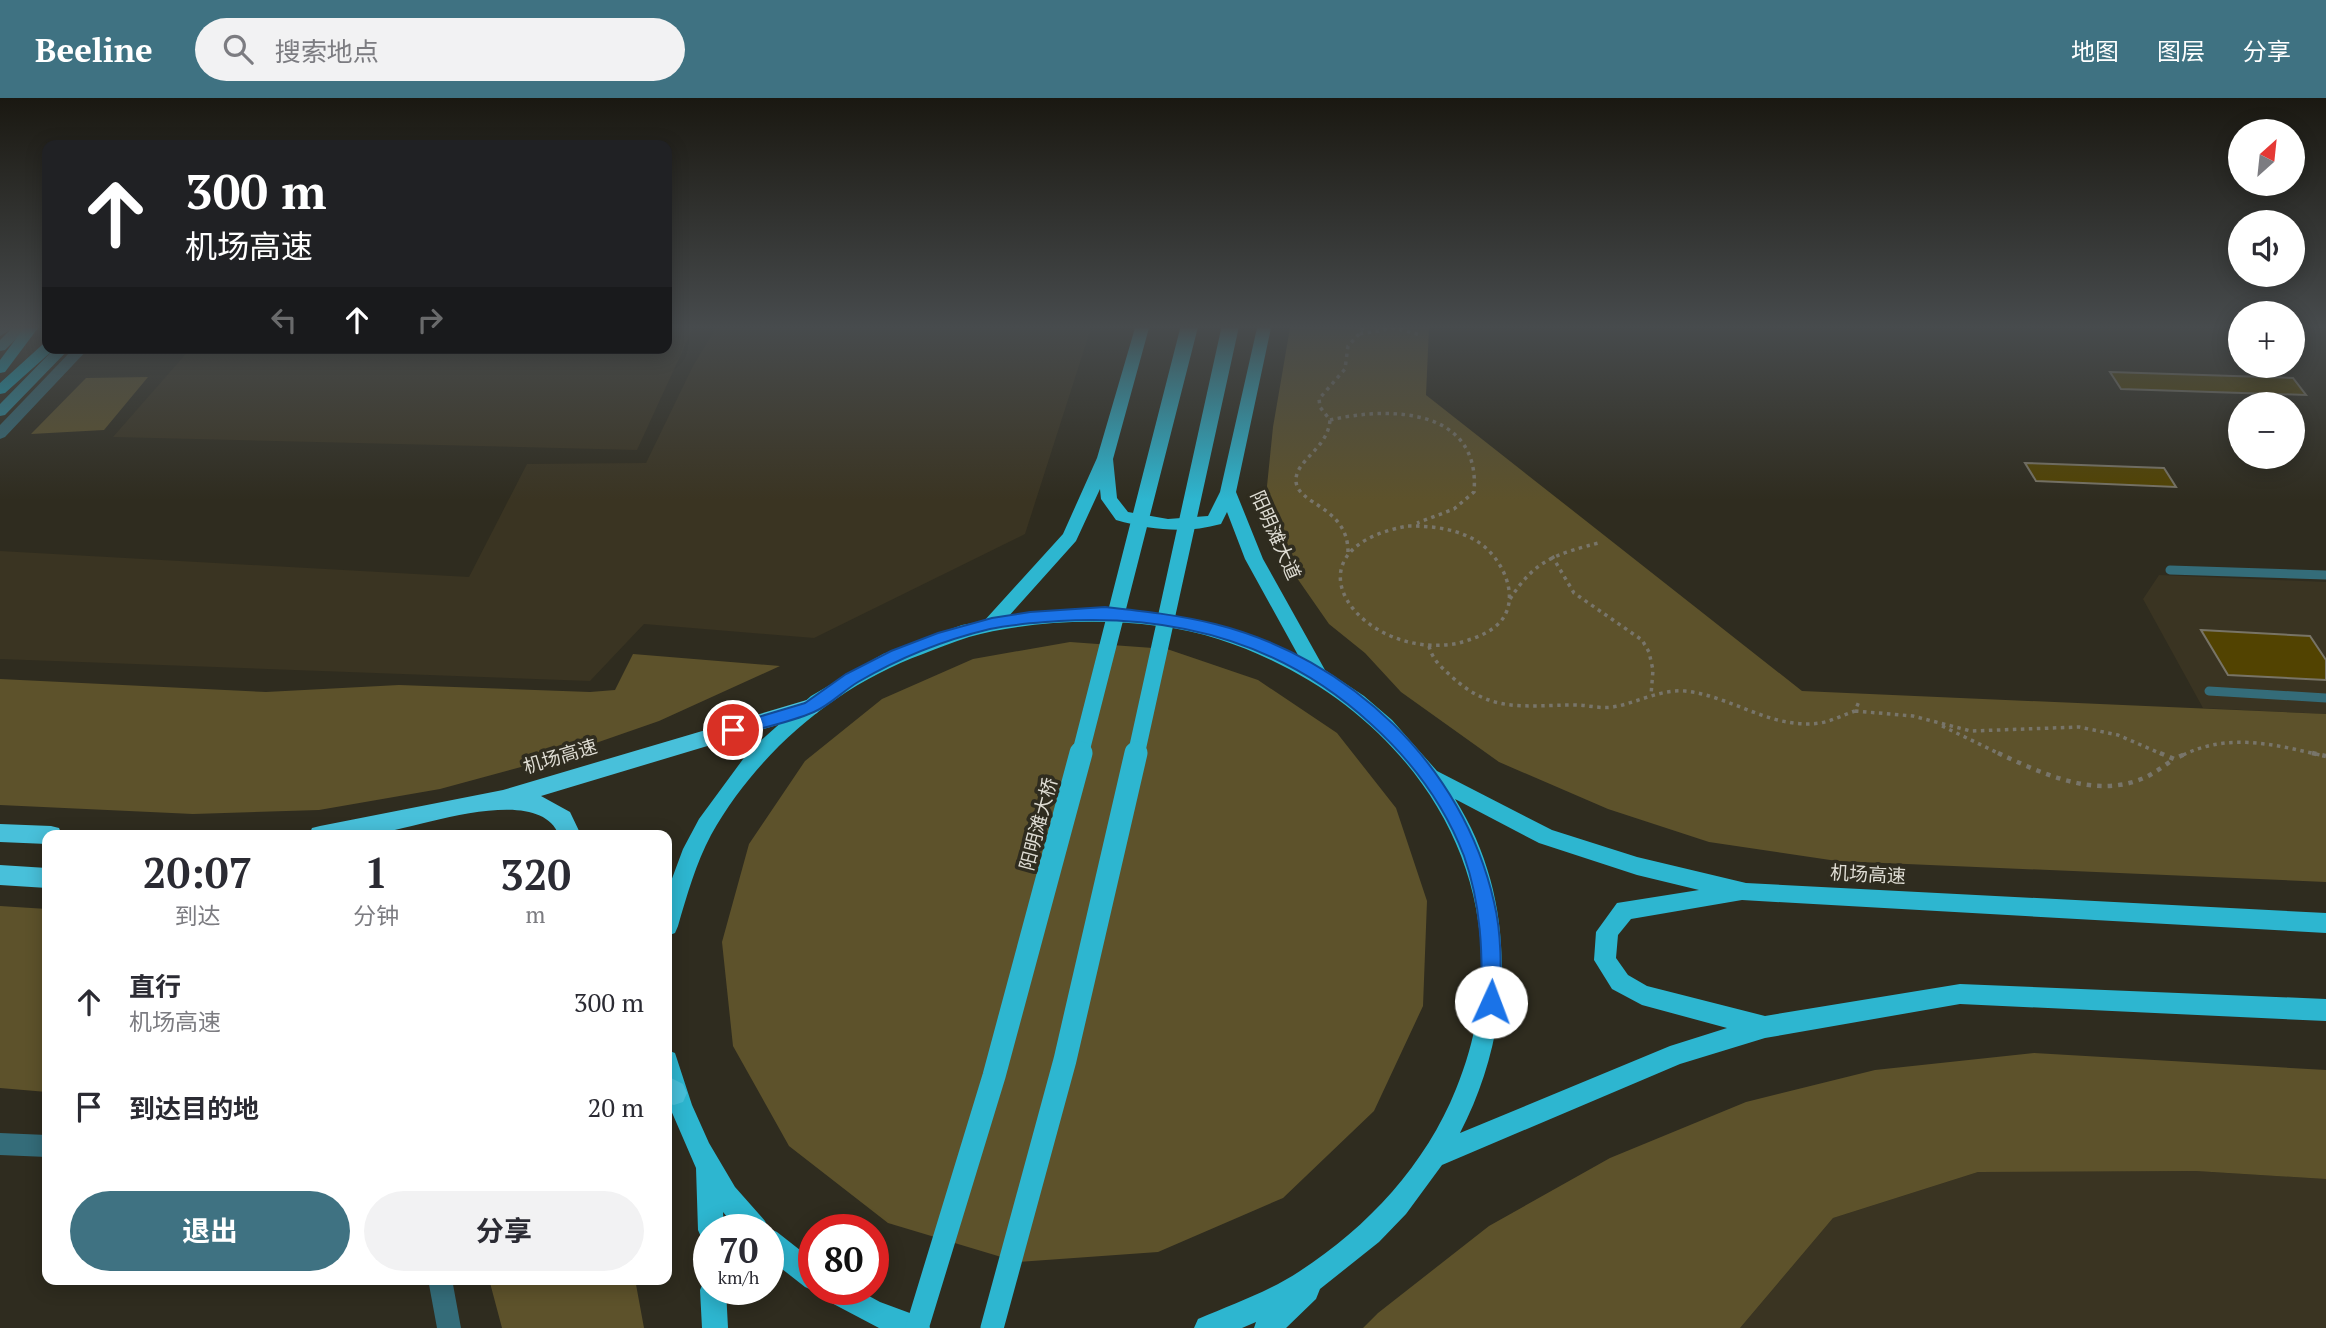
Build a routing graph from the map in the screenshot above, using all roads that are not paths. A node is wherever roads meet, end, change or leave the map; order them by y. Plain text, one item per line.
1 (26, 385) edge
2 (46, 385) edge
3 (1126, 385) edge
4 (1175, 385) edge
5 (1217, 385) edge
6 (1251, 385) edge
7 (0, 412) edge
8 (0, 434) edge
9 (1105, 458) junction
10 (1228, 492) junction
11 (2170, 569) dead end
12 (2326, 575) edge
13 (992, 623) junction
14 (1318, 674) junction
15 (2209, 691) dead end
16 (2326, 698) edge
17 (810, 707) junction
18 (1430, 776) junction
19 (503, 799) junction
20 (345, 830) edge
21 (569, 830) edge
22 (0, 833) edge
23 (42, 835) edge
24 (0, 875) edge
25 (42, 878) edge
26 (1746, 892) junction
27 (672, 909) edge
28 (2326, 923) edge
29 (2326, 1010) edge
30 (1765, 1027) junction
31 (672, 1095) edge
32 (0, 1144) edge
33 (42, 1146) edge
34 (1437, 1155) junction
35 (708, 1169) junction
36 (710, 1214) edge
37 (743, 1214) edge
38 (784, 1254) edge
39 (1342, 1258) junction
40 (798, 1265) edge
41 (441, 1285) edge
42 (714, 1305) edge
43 (860, 1305) edge
44 (449, 1328) edge
45 (715, 1328) edge
46 (917, 1328) edge
47 (992, 1328) edge
48 (1207, 1328) edge
49 (1267, 1328) edge

1 - 7 main road
2 - 8 street
3 - 9 highway
4 - 46 highway, 阳明滩大桥, bridge
5 - 47 highway, bridge
6 - 10 highway, 阳明滩大道
9 - 10 highway
9 - 13 highway
10 - 14 highway, 阳明滩大道
11 - 12 lane
13 - 14 highway
13 - 17 highway
14 - 18 highway
15 - 16 lane
17 - 19 highway, 机场高速
17 - 27 highway
18 - 26 highway, 机场高速
18 - 34 highway
19 - 20 highway, 机场高速
19 - 21 highway
22 - 23 highway
24 - 25 highway
26 - 28 highway, 机场高速
26 - 30 highway
29 - 30 highway
30 - 34 highway
31 - 35 highway
32 - 33 street
34 - 39 highway
35 - 36 highway
35 - 37 highway
38 - 40 highway
39 - 48 highway
39 - 49 highway
41 - 44 street
42 - 45 highway
43 - 46 highway

